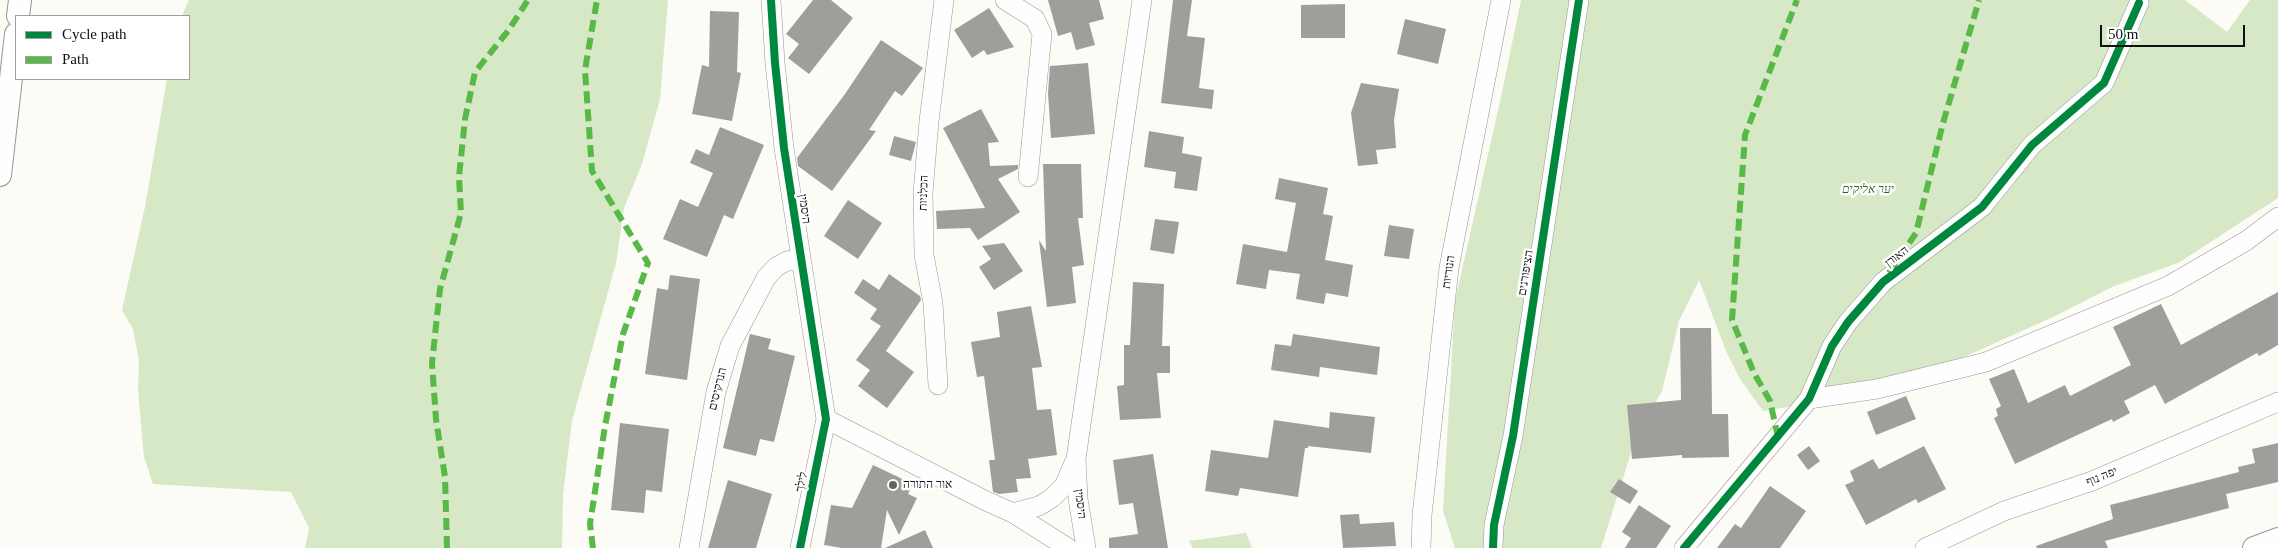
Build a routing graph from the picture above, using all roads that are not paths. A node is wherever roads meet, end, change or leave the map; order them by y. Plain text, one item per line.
1 (20, 0) edge
2 (771, 0) edge
3 (944, 0) edge
4 (1005, 0) edge
5 (1142, 0) edge
6 (1500, 0) edge
7 (1579, 0) edge
8 (2139, 3) dead end
9 (18, 15) edge
10 (15, 43) edge
11 (0, 175) edge
12 (1028, 177) dead end
13 (2278, 217) edge
14 (800, 259) junction
15 (938, 386) dead end
16 (1809, 399) junction
17 (2278, 402) edge
18 (826, 419) junction
19 (1076, 459) junction
20 (1013, 513) junction
21 (2278, 539) edge
22 (689, 548) edge
23 (800, 548) edge
24 (1068, 548) edge
25 (1086, 548) edge
26 (1421, 548) edge
27 (1493, 548) edge
28 (1684, 548) edge
29 (1925, 548) edge
30 (2254, 548) edge

1 - 9 street
2 - 14 street, היסמין
3 - 15 street, הכלניות
4 - 12 street
5 - 19 street, היסמין
6 - 26 street, הנוריות
7 - 27 street, הציפורנים
8 - 16 street, האורן
10 - 11 street
13 - 16 street
14 - 18 street, היסמין
14 - 22 street, הנרקיסים
16 - 28 street, האורן
17 - 29 street, יפה נוף
18 - 20 street
18 - 23 street, לילך
19 - 20 street, היסמין
19 - 25 street, היסמין
20 - 24 street
21 - 30 street

